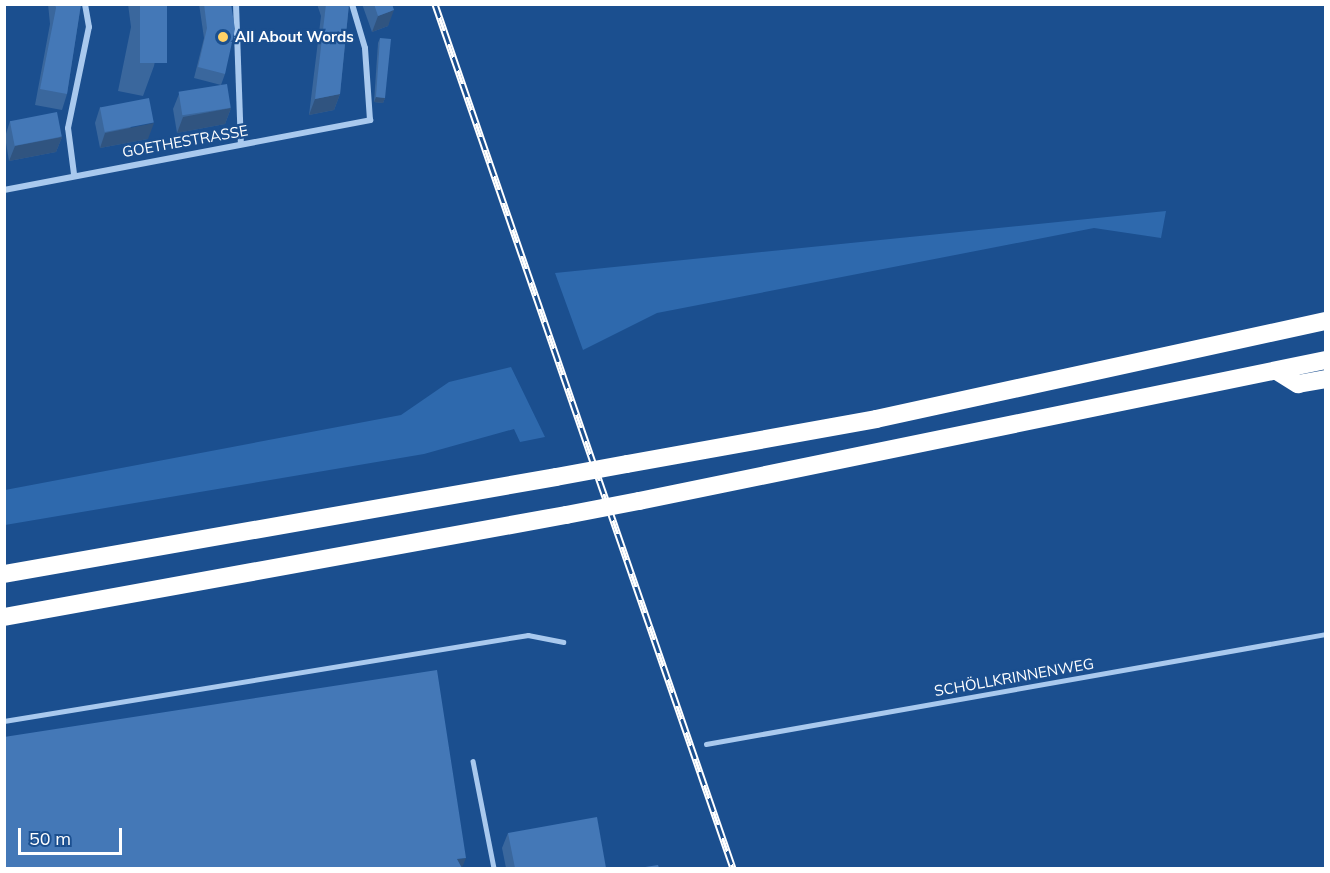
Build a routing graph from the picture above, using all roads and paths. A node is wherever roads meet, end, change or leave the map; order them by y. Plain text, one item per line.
1 (86, 4) edge
2 (236, 4) edge
3 (352, 4) edge
4 (240, 144) junction
5 (74, 174) junction
6 (4, 190) edge
7 (1326, 321) edge
8 (1326, 360) edge
9 (1277, 372) junction
10 (1326, 379) edge
11 (4, 574) edge
12 (4, 617) edge
13 (1326, 634) edge
14 (563, 642) dead end
15 (4, 721) edge
16 (706, 744) dead end
17 (473, 761) dead end
18 (494, 868) edge

1 - 5 street
2 - 4 street
3 - 4 street, GOETHESTRASSE
4 - 5 street, GOETHESTRASSE
5 - 6 street, GOETHESTRASSE
7 - 11 highway, bridge
8 - 9 highway
9 - 10 highway
9 - 12 highway, bridge
13 - 16 lane, SCHÖLLKRINNENWEG
14 - 15 lane
17 - 18 lane

